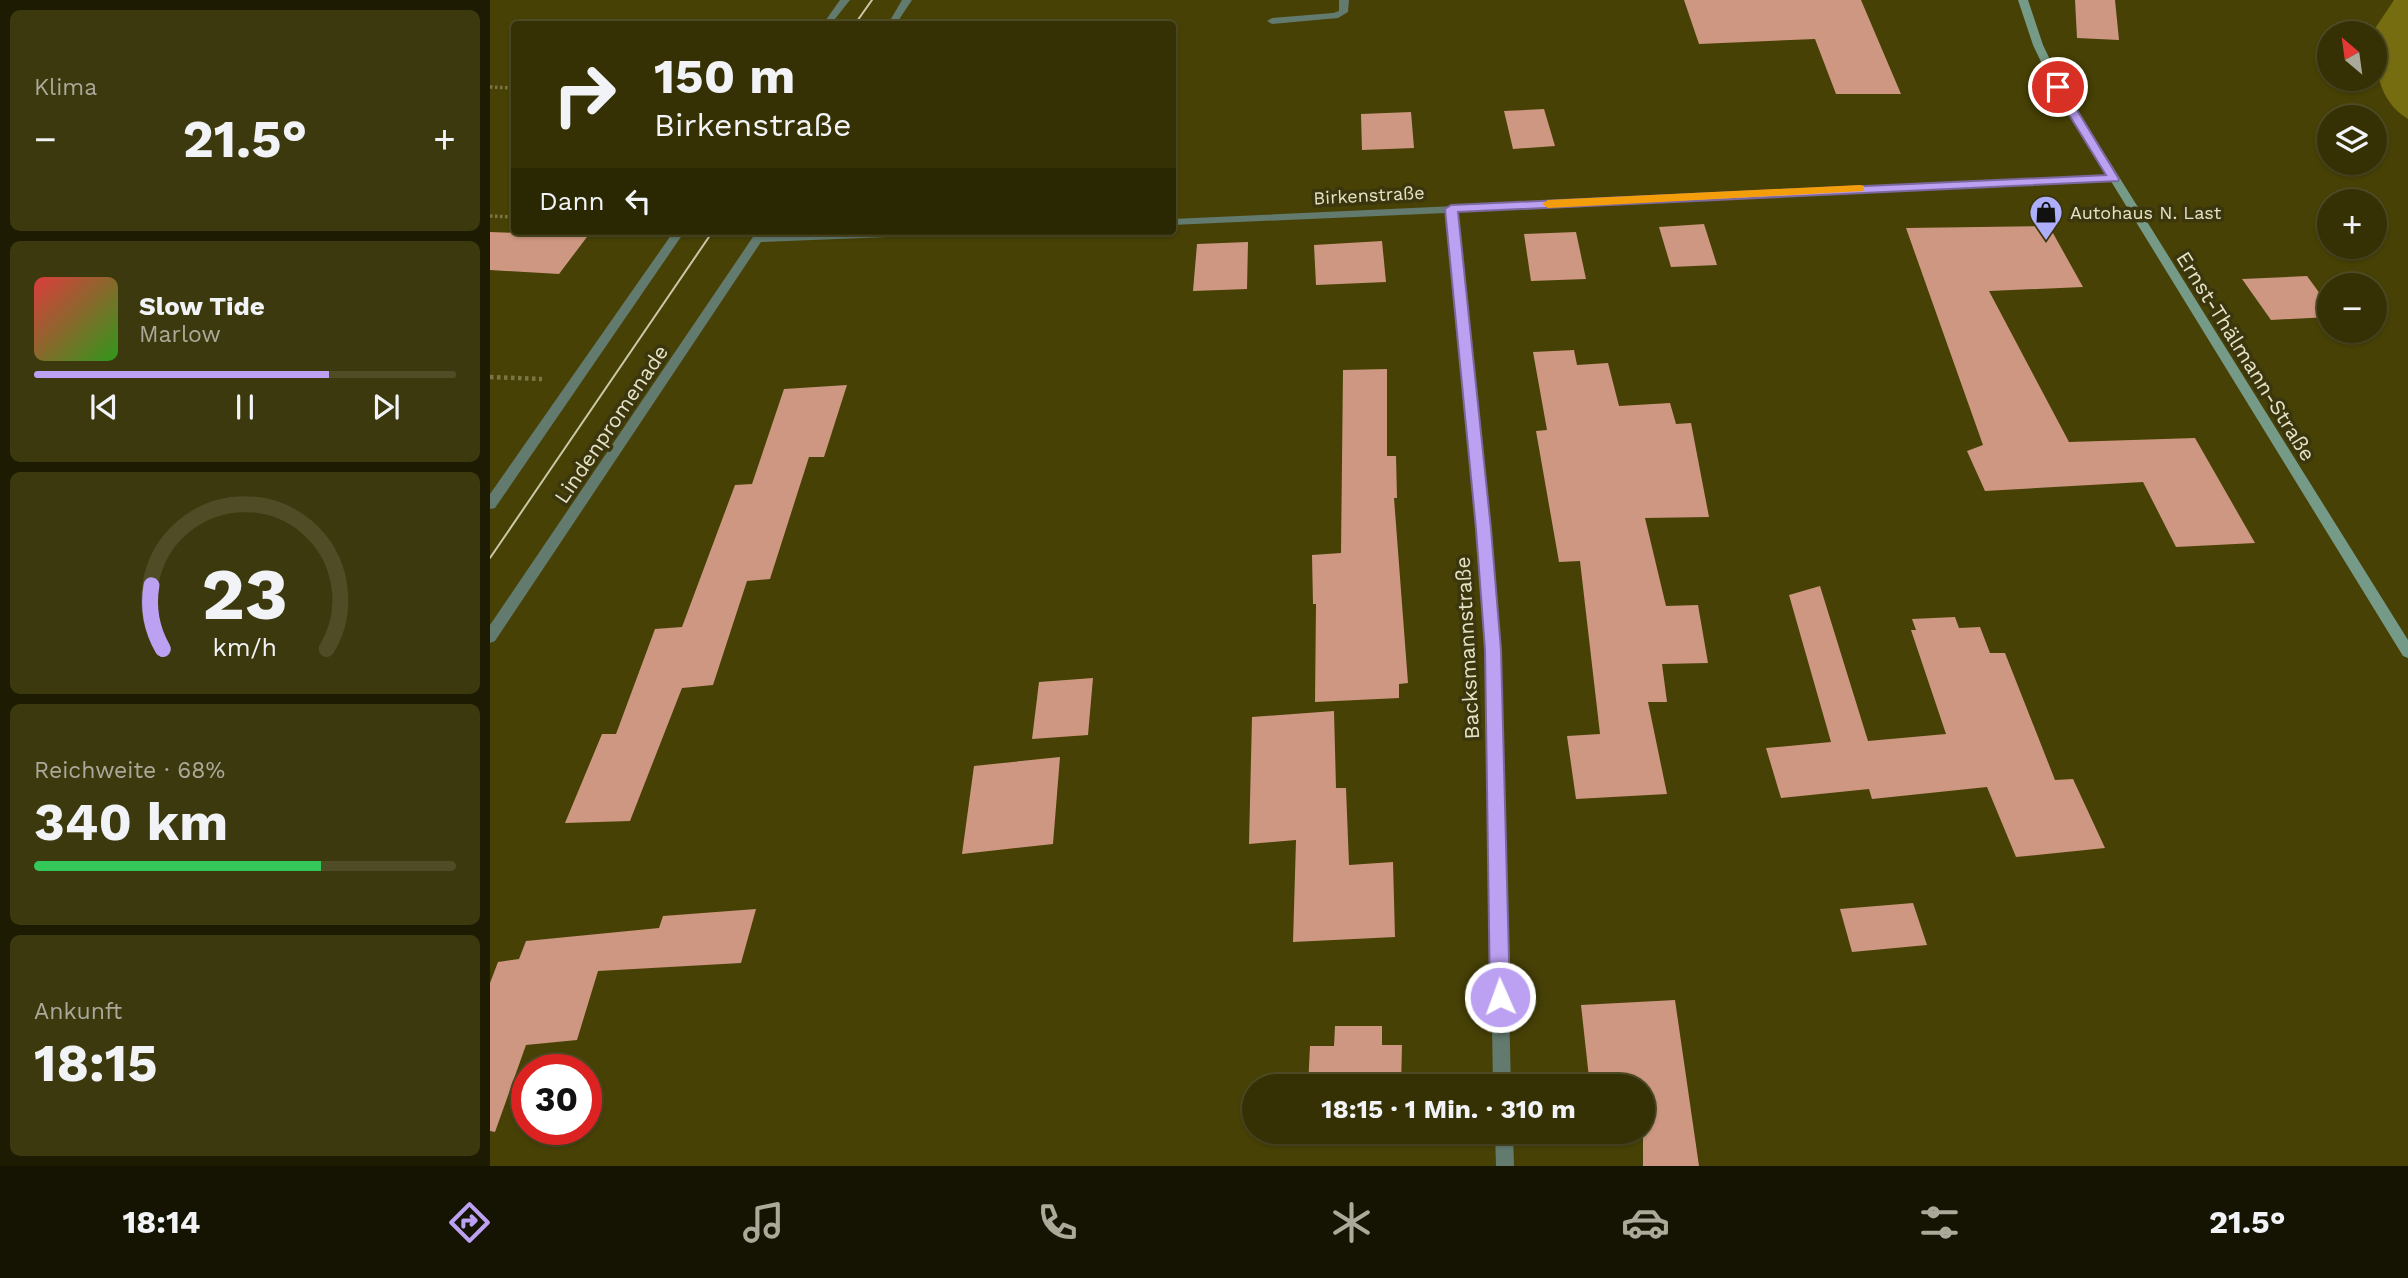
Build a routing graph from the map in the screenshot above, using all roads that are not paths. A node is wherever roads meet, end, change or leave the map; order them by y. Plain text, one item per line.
1 (845, 0) edge
2 (907, 0) edge
3 (1344, 0) edge
4 (2023, 0) edge
5 (829, 21) edge
6 (894, 21) edge
7 (1272, 21) dead end
8 (2113, 179) junction
9 (1451, 209) junction
10 (1176, 222) edge
11 (677, 235) edge
12 (761, 235) edge
13 (490, 504) edge
14 (490, 637) edge
15 (2408, 652) edge
16 (1502, 1074) edge
17 (1504, 1144) edge
18 (1505, 1166) edge

1 - 5 street
2 - 6 street
3 - 7 street
4 - 8 main road, Ernst-Thälmann-Straße
8 - 9 street, Birkenstraße
8 - 15 main road, Ernst-Thälmann-Straße
9 - 10 street, Birkenstraße
9 - 16 street, Backsmannstraße
11 - 13 street
12 - 14 street, Lindenpromenade
17 - 18 street

